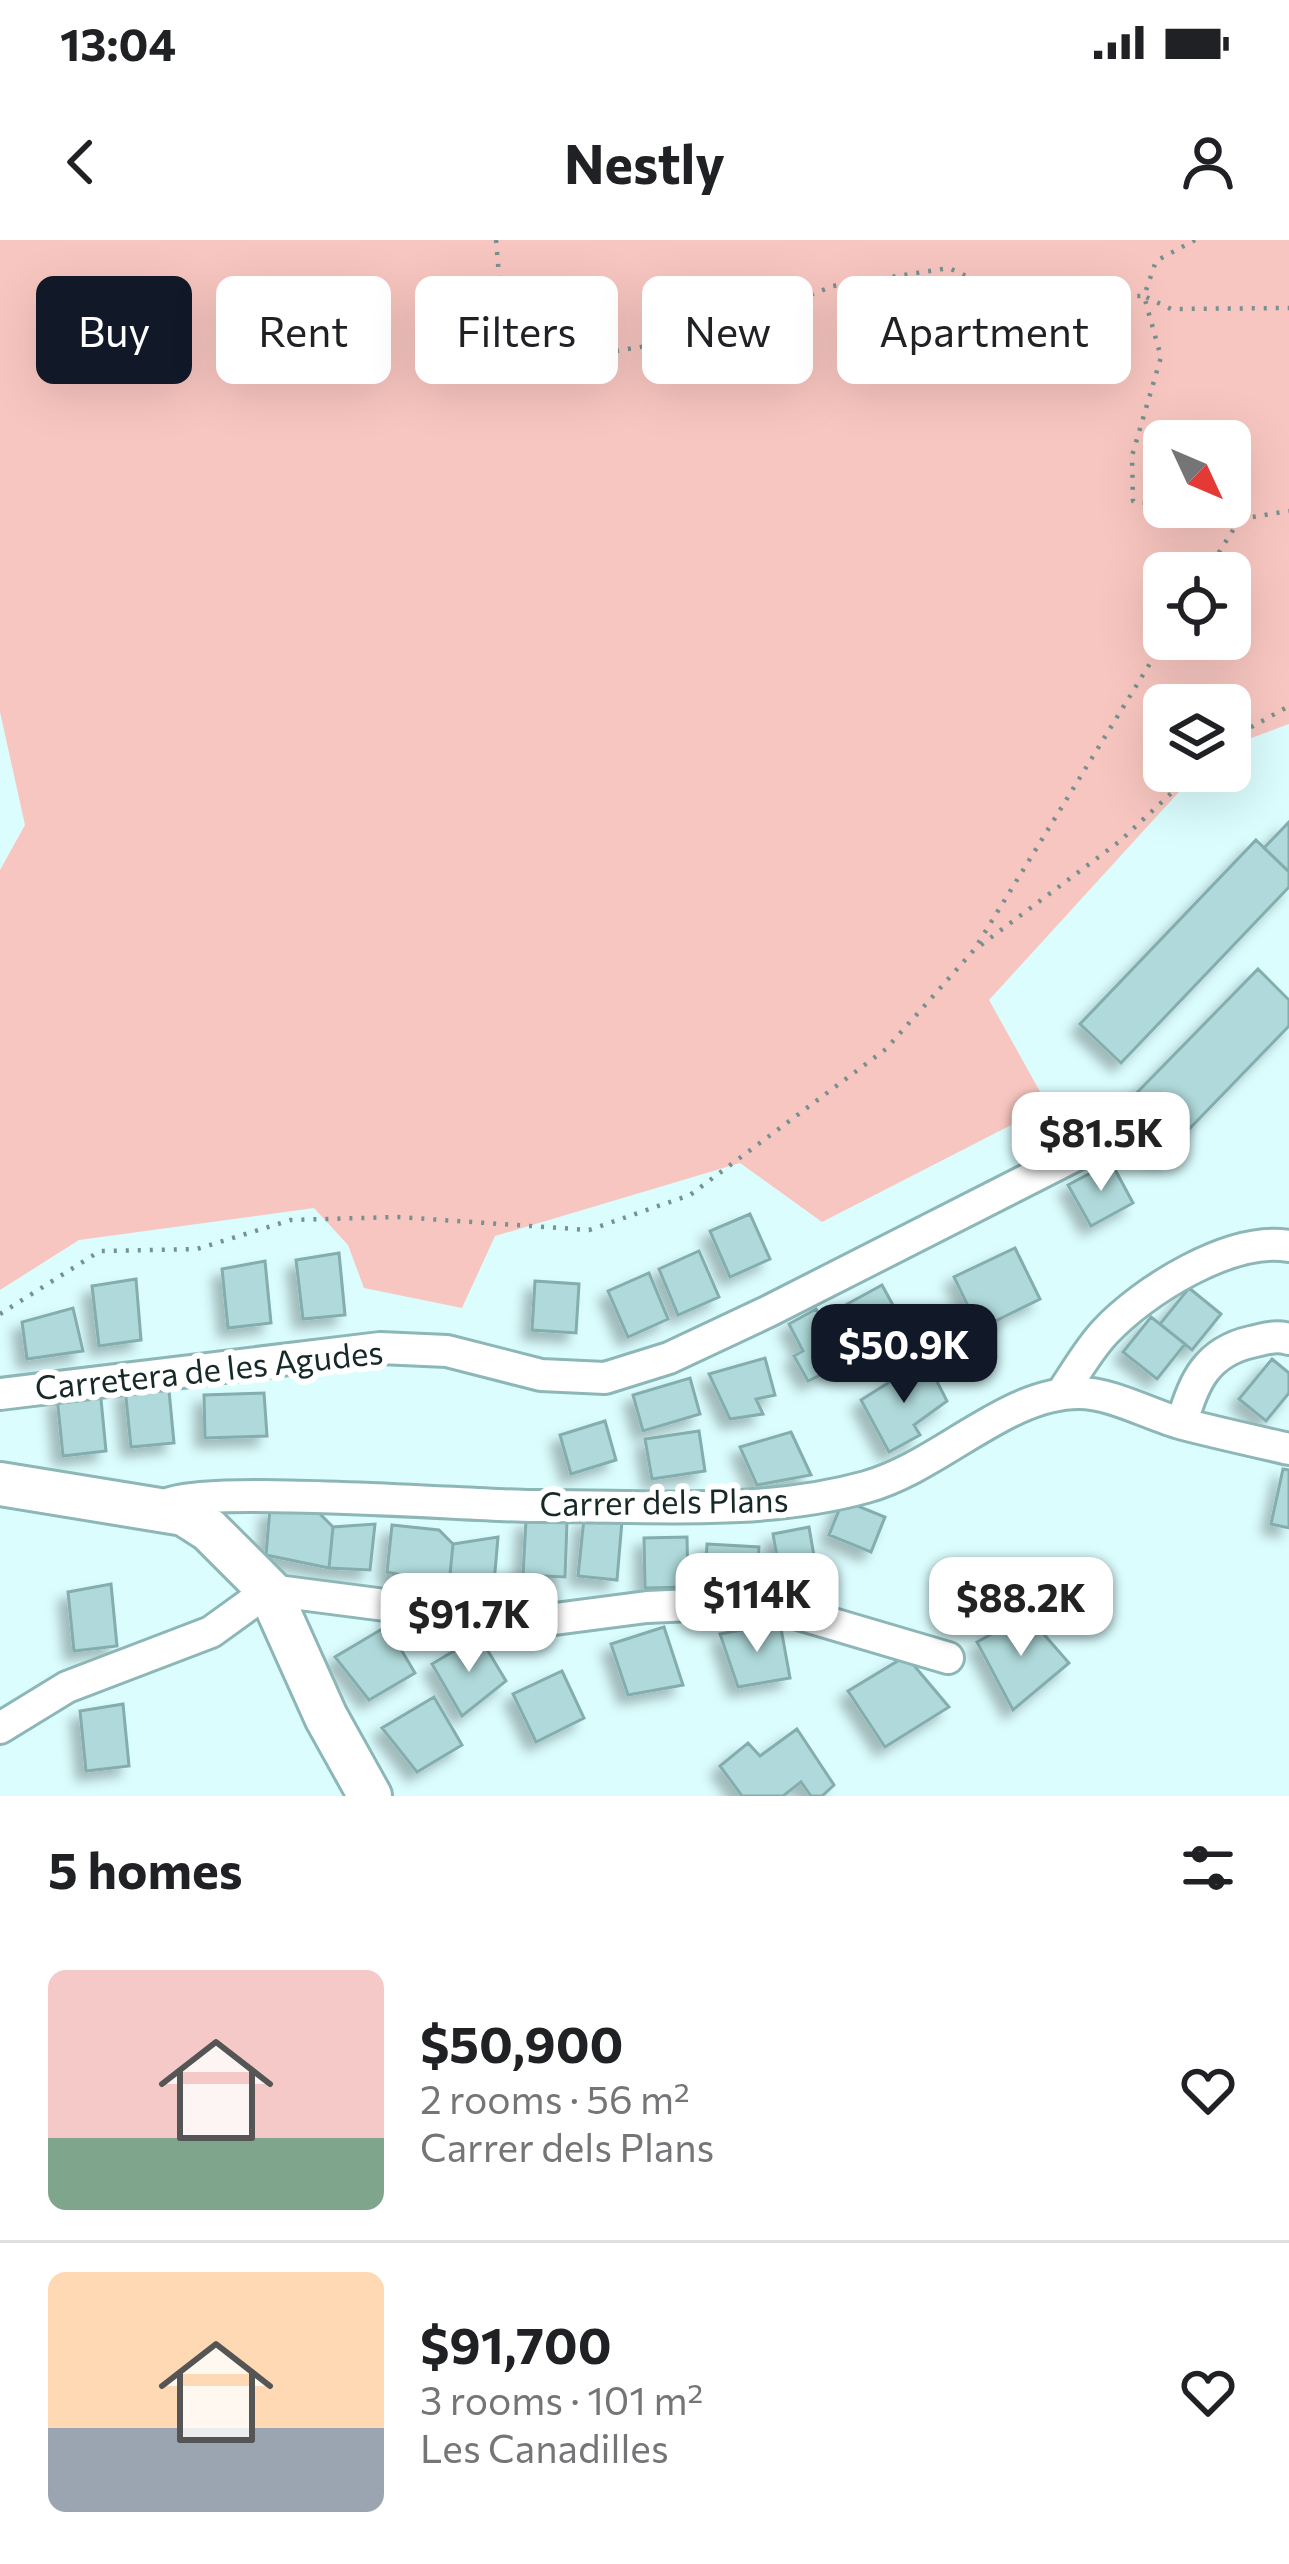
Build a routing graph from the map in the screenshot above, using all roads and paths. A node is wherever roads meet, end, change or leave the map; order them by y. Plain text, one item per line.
1 (496, 240) edge
2 (1196, 240) edge
3 (1144, 296) junction
4 (1289, 308) edge
5 (1143, 503) edge
6 (1289, 511) edge
7 (1251, 517) edge
8 (1153, 660) edge
9 (1289, 706) edge
10 (1251, 727) edge
11 (1172, 792) edge
12 (974, 950) junction
13 (1084, 1151) dead end
14 (1289, 1246) edge
15 (0, 1314) edge
16 (1289, 1339) edge
17 (0, 1394) edge
18 (1061, 1394) junction
19 (1182, 1424) junction
20 (1289, 1449) edge
21 (0, 1484) edge
22 (157, 1512) junction
23 (269, 1590) junction
24 (948, 1658) dead end
25 (0, 1728) edge
26 (370, 1796) edge

1 - 3 path
2 - 3 path
3 - 4 path
3 - 5 path
6 - 7 path
8 - 12 path
9 - 10 path
11 - 12 path
12 - 15 path
13 - 17 street, Carretera de les Agudes
14 - 18 street
16 - 19 street
18 - 19 street, Carrer dels Plans
18 - 22 street, Carrer dels Plans
19 - 20 street, Carrer dels Plans
21 - 22 main road
22 - 23 main road
23 - 24 street
23 - 25 street
23 - 26 main road

